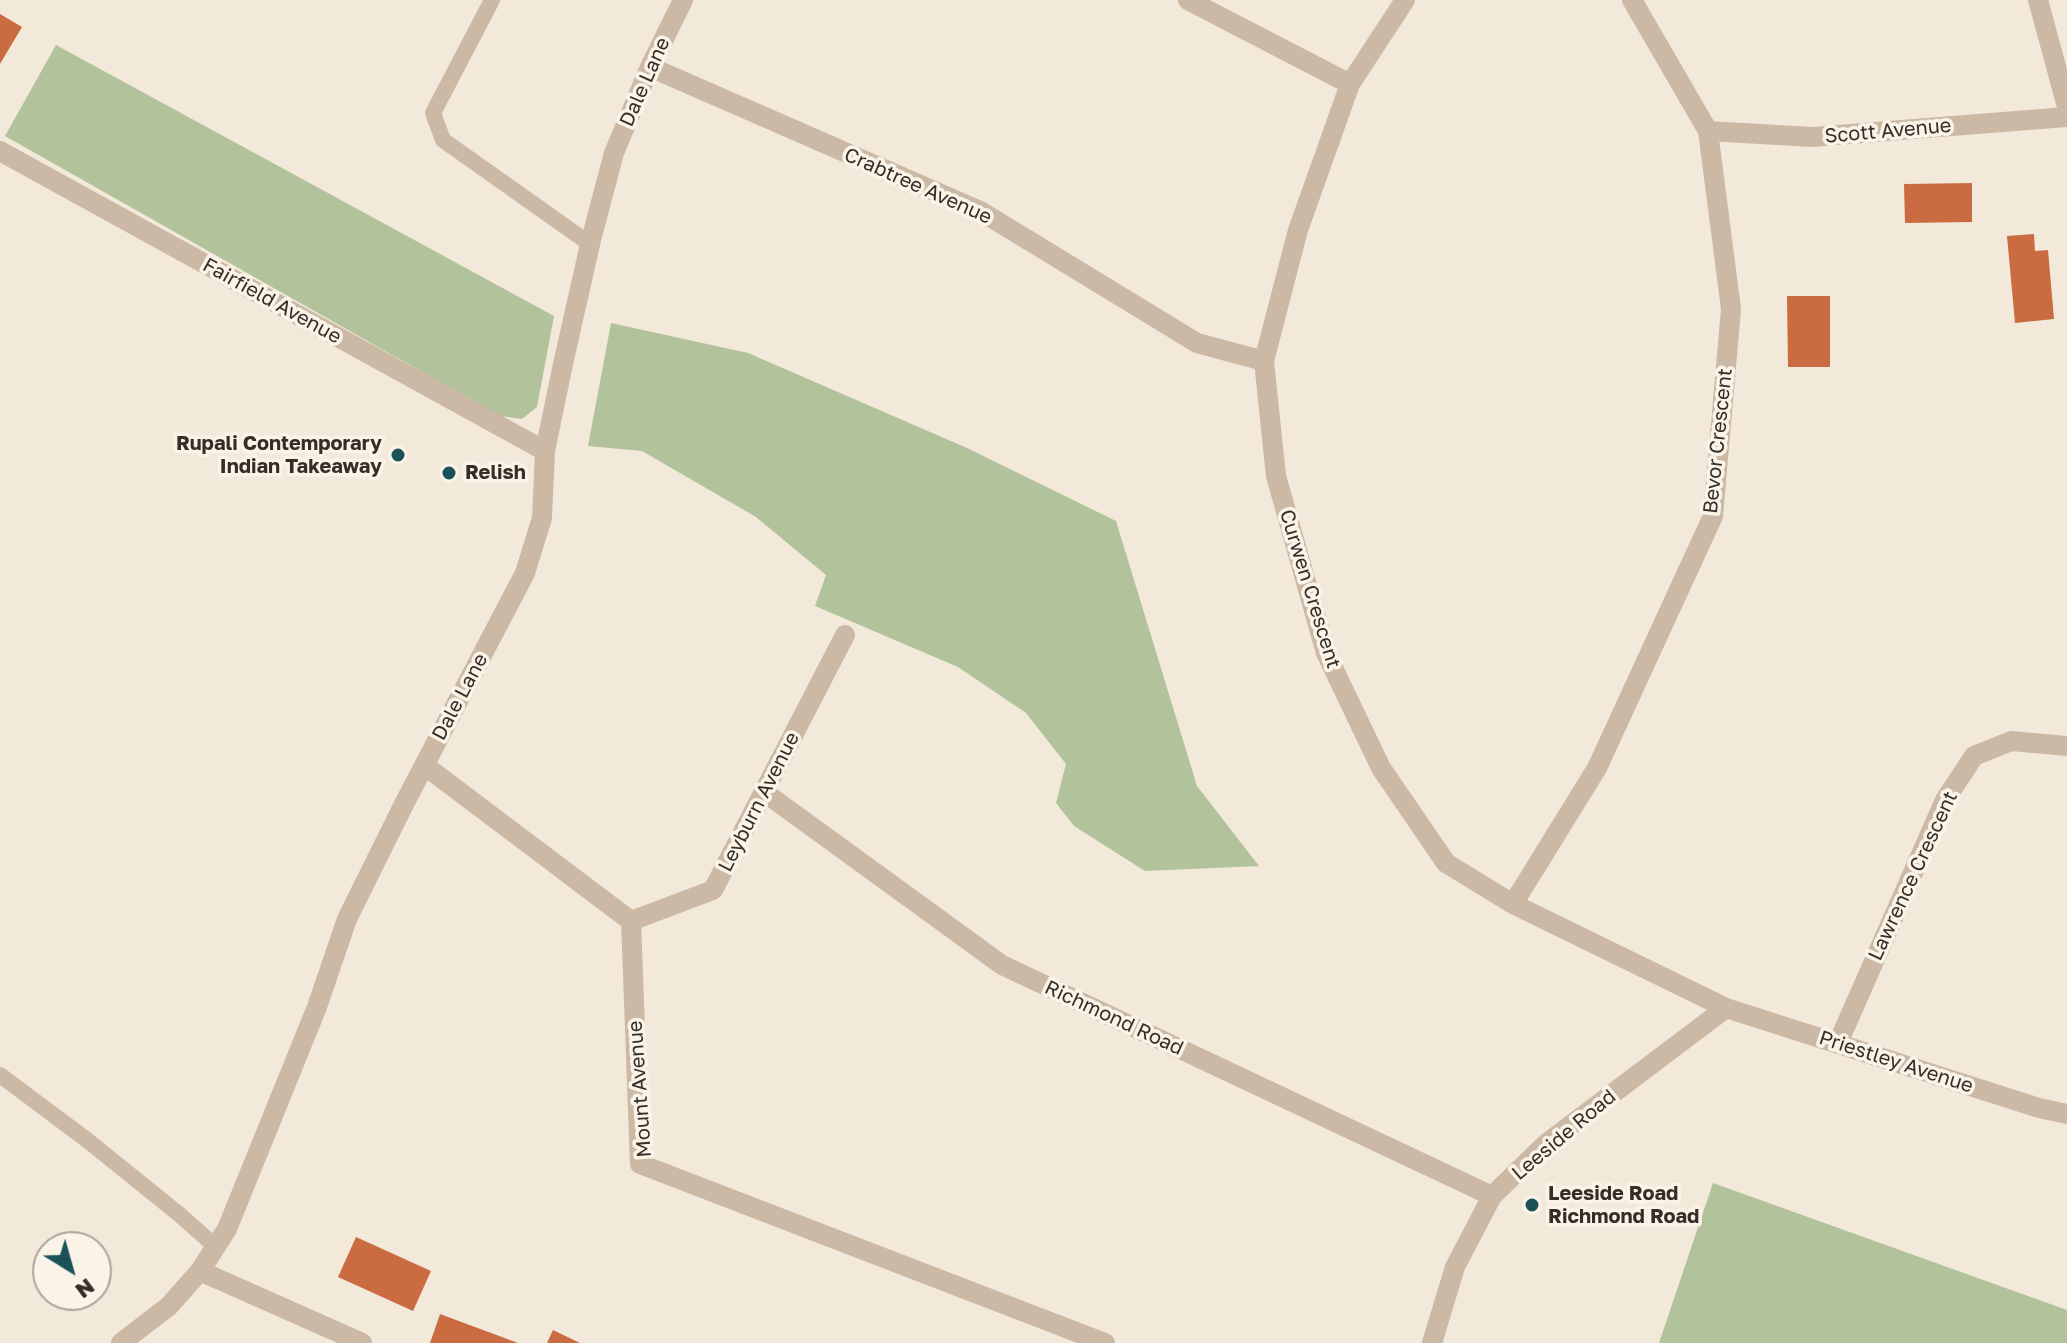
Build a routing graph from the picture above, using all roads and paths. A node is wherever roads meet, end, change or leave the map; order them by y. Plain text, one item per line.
1 (492, 0) edge
2 (1188, 0) edge
3 (1405, 0) edge
4 (1632, 0) edge
5 (2038, 0) edge
6 (676, 3) edge
7 (650, 67) junction
8 (1350, 84) junction
9 (2067, 107) edge
10 (2067, 117) edge
11 (1708, 131) junction
12 (0, 151) edge
13 (590, 244) junction
14 (1264, 361) junction
15 (545, 451) junction
16 (845, 635) dead end
17 (2067, 746) edge
18 (424, 765) junction
19 (764, 792) junction
20 (1513, 904) junction
21 (631, 921) junction
22 (1726, 1008) junction
23 (1838, 1043) junction
24 (0, 1075) edge
25 (2067, 1114) edge
26 (1492, 1196) junction
27 (216, 1247) junction
28 (200, 1271) junction
29 (121, 1343) edge
30 (362, 1343) edge
31 (1105, 1343) edge
32 (1432, 1343) edge

1 - 13 lane
2 - 8 street
3 - 8 street, Curwen Crescent
4 - 11 street, Bevor Crescent
5 - 9 street
6 - 7 street, Dale Lane
7 - 13 street, Dale Lane
7 - 14 street, Crabtree Avenue
8 - 14 street, Curwen Crescent
10 - 11 street, Scott Avenue
11 - 20 street, Bevor Crescent
12 - 15 street, Fairfield Avenue
13 - 15 street, Dale Lane
14 - 20 street, Curwen Crescent
15 - 18 street, Dale Lane
16 - 19 street, Leyburn Avenue
17 - 23 street, Lawrence Crescent
18 - 21 street
18 - 27 street, Dale Lane
19 - 21 street, Leyburn Avenue
19 - 26 street, Richmond Road
20 - 22 street, Curwen Crescent
21 - 31 street, Mount Avenue
22 - 23 street, Priestley Avenue
22 - 26 street, Leeside Road
23 - 25 street, Priestley Avenue
24 - 27 lane
26 - 32 street, Leeside Road
27 - 28 street, Dale Lane
28 - 29 street, Dale Lane
28 - 30 street

